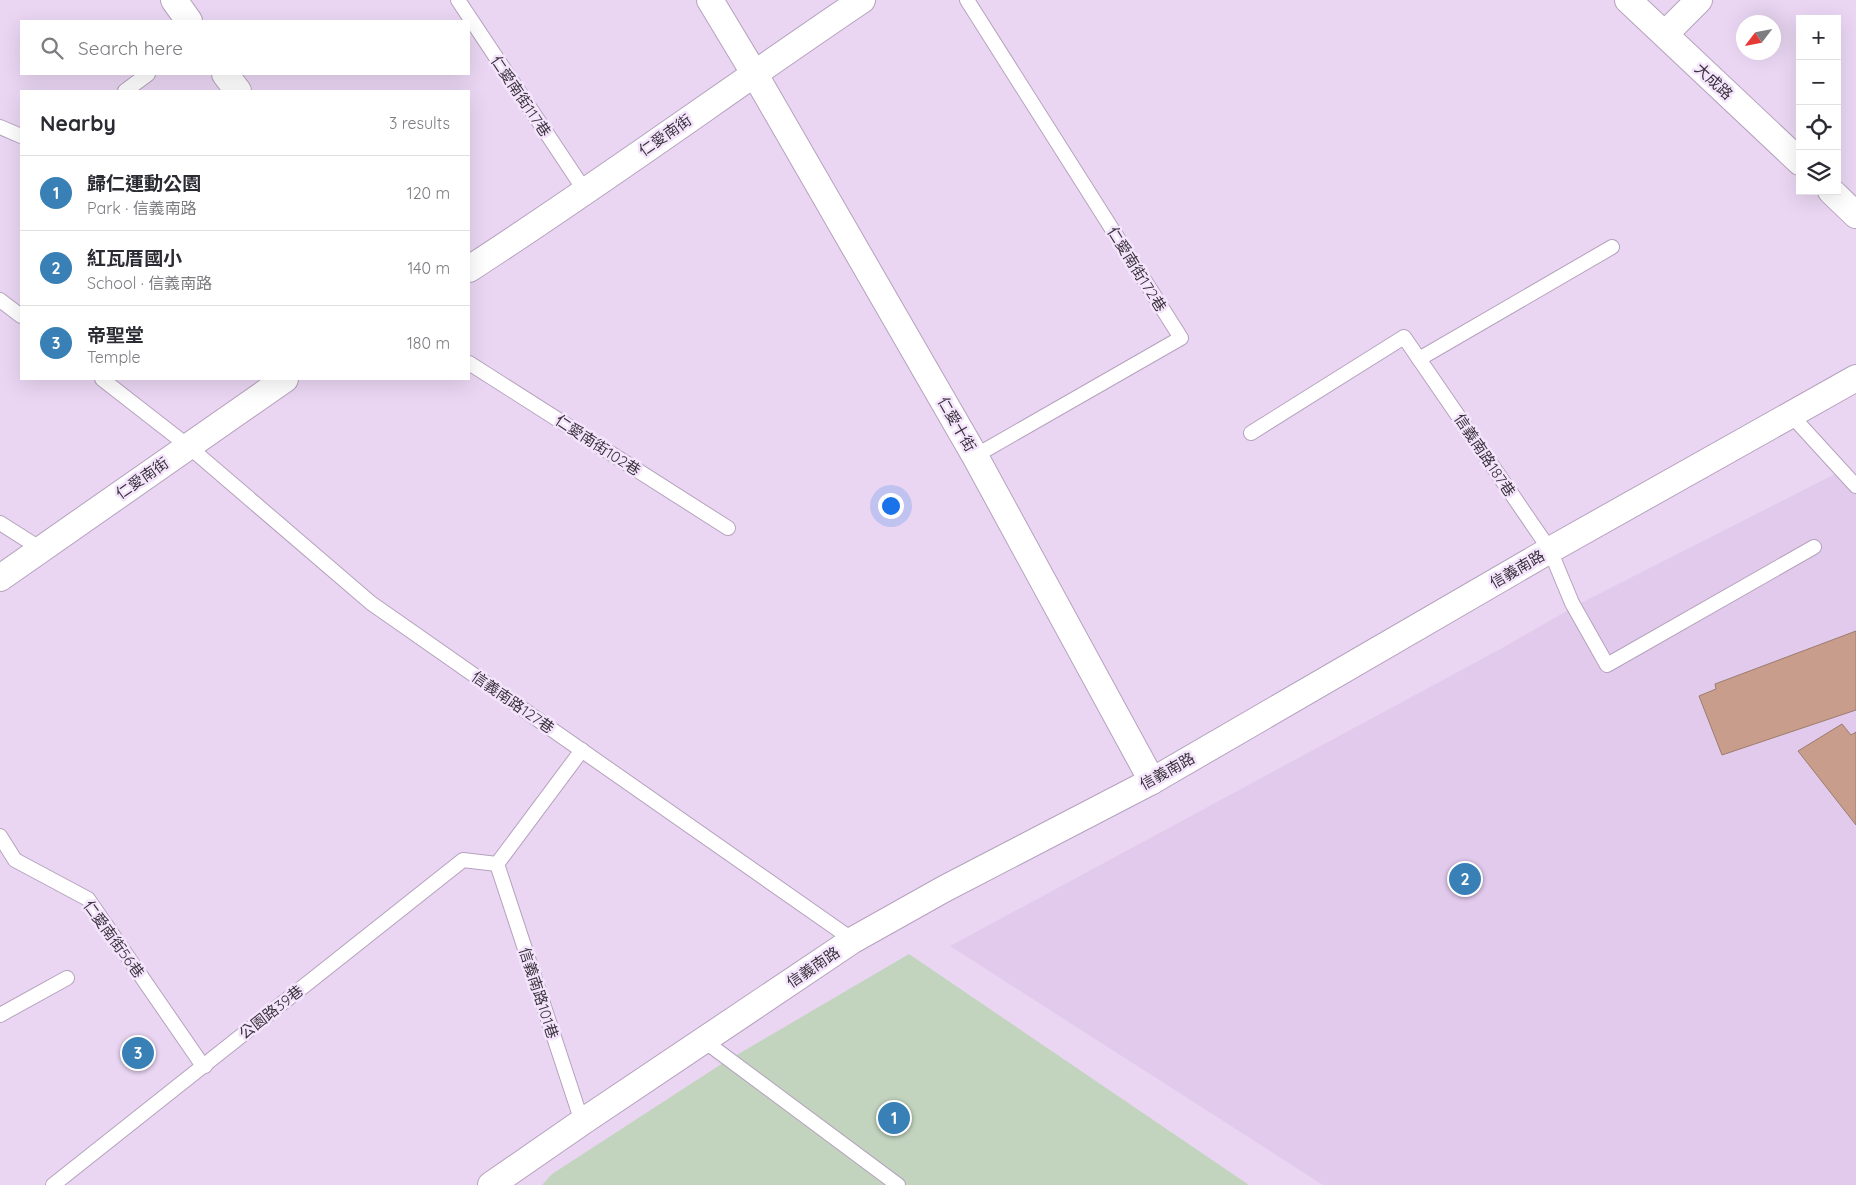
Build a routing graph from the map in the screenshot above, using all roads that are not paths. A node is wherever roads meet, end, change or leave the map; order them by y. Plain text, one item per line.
1 (174, 0) edge
2 (458, 0) edge
3 (710, 0) edge
4 (862, 0) edge
5 (967, 0) edge
6 (1628, 0) edge
7 (1699, 0) edge
8 (188, 20) edge
9 (1665, 34) junction
10 (754, 73) junction
11 (147, 75) edge
12 (227, 75) edge
13 (126, 90) edge
14 (237, 90) edge
15 (0, 126) edge
16 (20, 136) edge
17 (1796, 158) edge
18 (585, 191) junction
19 (1835, 195) edge
20 (1856, 215) edge
21 (1612, 247) dead end
22 (470, 268) edge
23 (0, 300) edge
24 (20, 315) edge
25 (1420, 359) junction
26 (470, 364) edge
27 (1856, 378) edge
28 (103, 380) edge
29 (284, 380) edge
30 (1791, 415) junction
31 (1251, 433) dead end
32 (188, 446) junction
33 (975, 456) junction
34 (1856, 486) edge
35 (0, 523) edge
36 (728, 528) dead end
37 (1814, 547) dead end
38 (41, 549) junction
39 (1550, 550) junction
40 (0, 578) edge
41 (582, 750) junction
42 (1152, 781) junction
43 (0, 836) edge
44 (496, 864) junction
45 (854, 940) junction
46 (67, 978) dead end
47 (0, 1015) edge
48 (703, 1040) junction
49 (204, 1066) junction
50 (582, 1122) junction
51 (53, 1185) edge
52 (491, 1185) edge
53 (898, 1185) edge

1 - 8 street
2 - 18 lane, 仁愛南街117巷
3 - 10 street, 仁愛十街
4 - 10 street, 仁愛南街
5 - 33 lane, 仁愛南街172巷
6 - 9 street, 大成路
7 - 9 street
9 - 17 street, 大成路
10 - 18 street, 仁愛南街
10 - 33 street, 仁愛十街
11 - 13 lane
12 - 14 street
15 - 16 lane
18 - 22 street, 仁愛南街
19 - 20 street
21 - 25 lane
23 - 24 lane
25 - 31 lane, 信義南路187巷
25 - 39 lane, 信義南路187巷
26 - 36 lane, 仁愛南街102巷
27 - 30 street, 信義南路
28 - 32 lane, 信義南路127巷
29 - 32 street, 仁愛南街
30 - 34 lane
30 - 39 street, 信義南路
32 - 38 street, 仁愛南街
32 - 41 lane, 信義南路127巷
33 - 42 street, 仁愛十街
35 - 38 lane
37 - 39 lane, 信義南路187巷
38 - 40 street, 仁愛南街
39 - 42 street, 信義南路
41 - 44 lane
41 - 45 lane, 信義南路127巷
42 - 45 street, 信義南路
43 - 49 lane, 仁愛南街56巷
44 - 49 lane, 公園路39巷
44 - 50 lane, 信義南路101巷
45 - 48 street, 信義南路
46 - 47 lane
48 - 50 street, 信義南路
48 - 53 lane
49 - 51 lane, 公園路39巷
50 - 52 street, 信義南路

